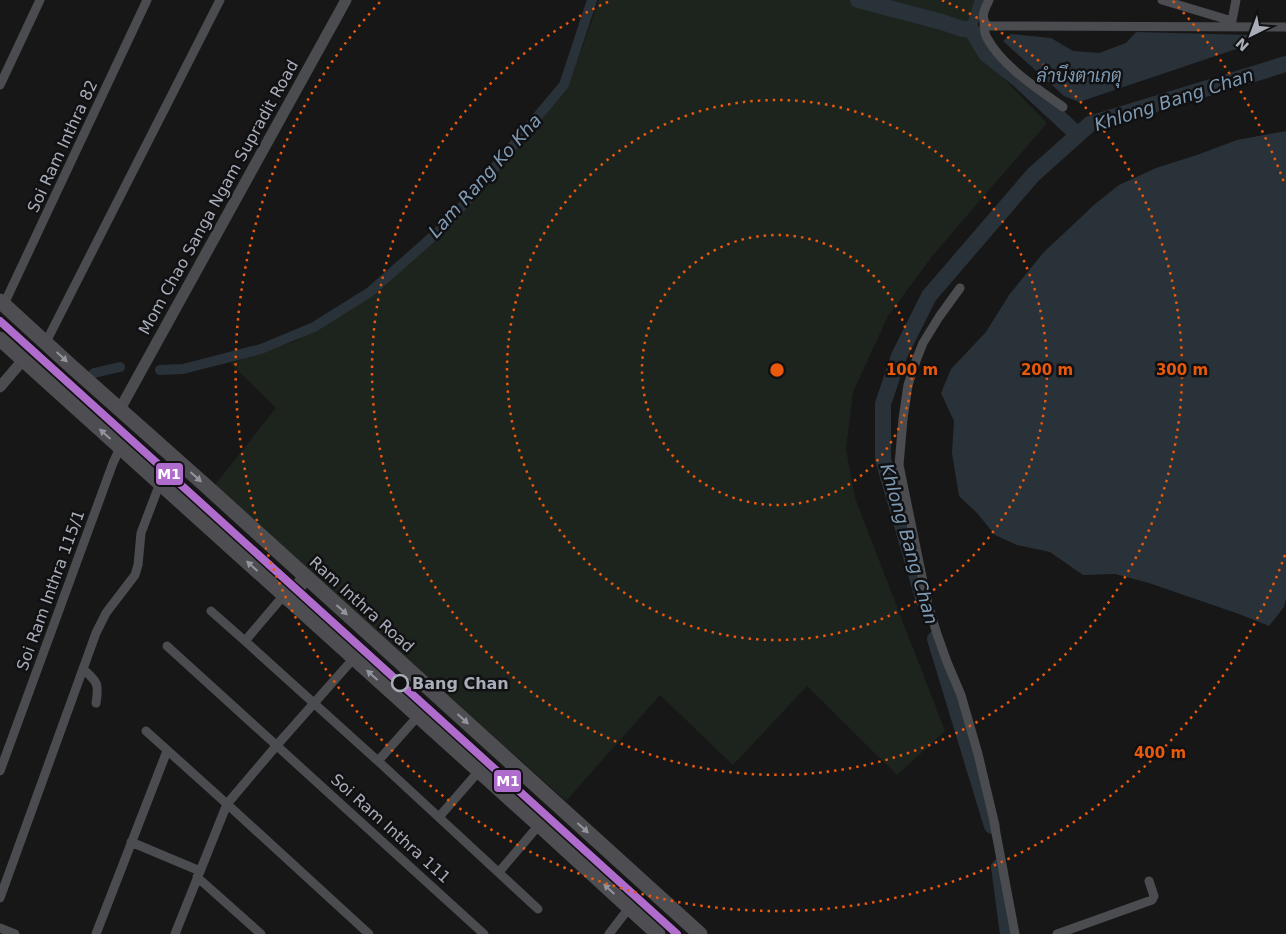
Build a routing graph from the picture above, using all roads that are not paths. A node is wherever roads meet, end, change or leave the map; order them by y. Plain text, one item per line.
1 (40, 0) edge
2 (147, 0) edge
3 (220, 0) edge
4 (346, 0) edge
5 (988, 0) edge
6 (1162, 0) edge
7 (1236, 0) edge
8 (984, 22) junction
9 (1232, 24) junction
10 (1286, 27) edge
11 (0, 86) edge
12 (1063, 108) dead end
13 (960, 288) dead end
14 (2, 303) edge
15 (0, 339) edge
16 (46, 342) junction
17 (23, 360) junction
18 (0, 387) edge
19 (120, 409) junction
20 (120, 448) junction
21 (160, 483) junction
22 (301, 572) junction
23 (283, 594) junction
24 (211, 611) dead end
25 (246, 641) junction
26 (167, 646) dead end
27 (354, 658) junction
28 (83, 669) junction
29 (96, 703) dead end
30 (314, 704) junction
31 (418, 716) junction
32 (146, 731) dead end
33 (277, 745) junction
34 (166, 751) junction
35 (378, 761) junction
36 (0, 771) edge
37 (479, 771) junction
38 (228, 804) junction
39 (439, 817) junction
40 (539, 825) junction
41 (131, 842) junction
42 (499, 872) junction
43 (199, 874) junction
44 (1149, 882) dead end
45 (0, 898) edge
46 (629, 908) junction
47 (538, 909) dead end
48 (0, 928) edge
49 (16, 934) edge
50 (96, 934) edge
51 (175, 934) edge
52 (261, 934) edge
53 (369, 934) edge
54 (484, 934) edge
55 (609, 934) edge
56 (658, 934) edge
57 (700, 934) edge
58 (1015, 934) edge
59 (1057, 934) edge

1 - 11 street
2 - 14 street, Soi Ram Inthra 82
3 - 16 street
4 - 19 street, Mom Chao Sanga Ngam Supradit Road
5 - 8 street
6 - 9 street
7 - 9 street
8 - 9 street
8 - 12 street
9 - 10 street
13 - 58 street
14 - 16 highway, Ram Inthra Road
15 - 17 highway
16 -> 19 highway, Ram Inthra Road
17 - 18 street
20 -> 17 highway
19 -> 22 highway, Ram Inthra Road
20 - 21 highway
20 - 36 street, Soi Ram Inthra 115/1
23 -> 21 highway
21 - 28 street
22 - 23 highway
22 -> 57 highway, Ram Inthra Road
23 - 25 street
23 - 27 highway
24 - 25 street
25 - 30 street
26 - 33 street, Soi Ram Inthra 111
27 - 30 street
31 -> 27 highway
28 - 29 street
28 - 45 street
30 - 33 street
30 - 35 street
31 - 35 street
31 - 37 highway
32 - 34 street
33 - 38 street
33 - 54 street, Soi Ram Inthra 111
34 - 38 street
34 - 41 street
35 - 39 street
37 - 39 street
37 - 40 highway
38 - 43 street
38 - 53 street
39 - 42 street
40 - 42 street
46 -> 40 highway
41 - 43 street
41 - 50 street
42 - 47 street
43 - 51 street
43 - 52 street
44 - 59 street
46 - 55 street
46 - 56 highway
48 - 49 street

